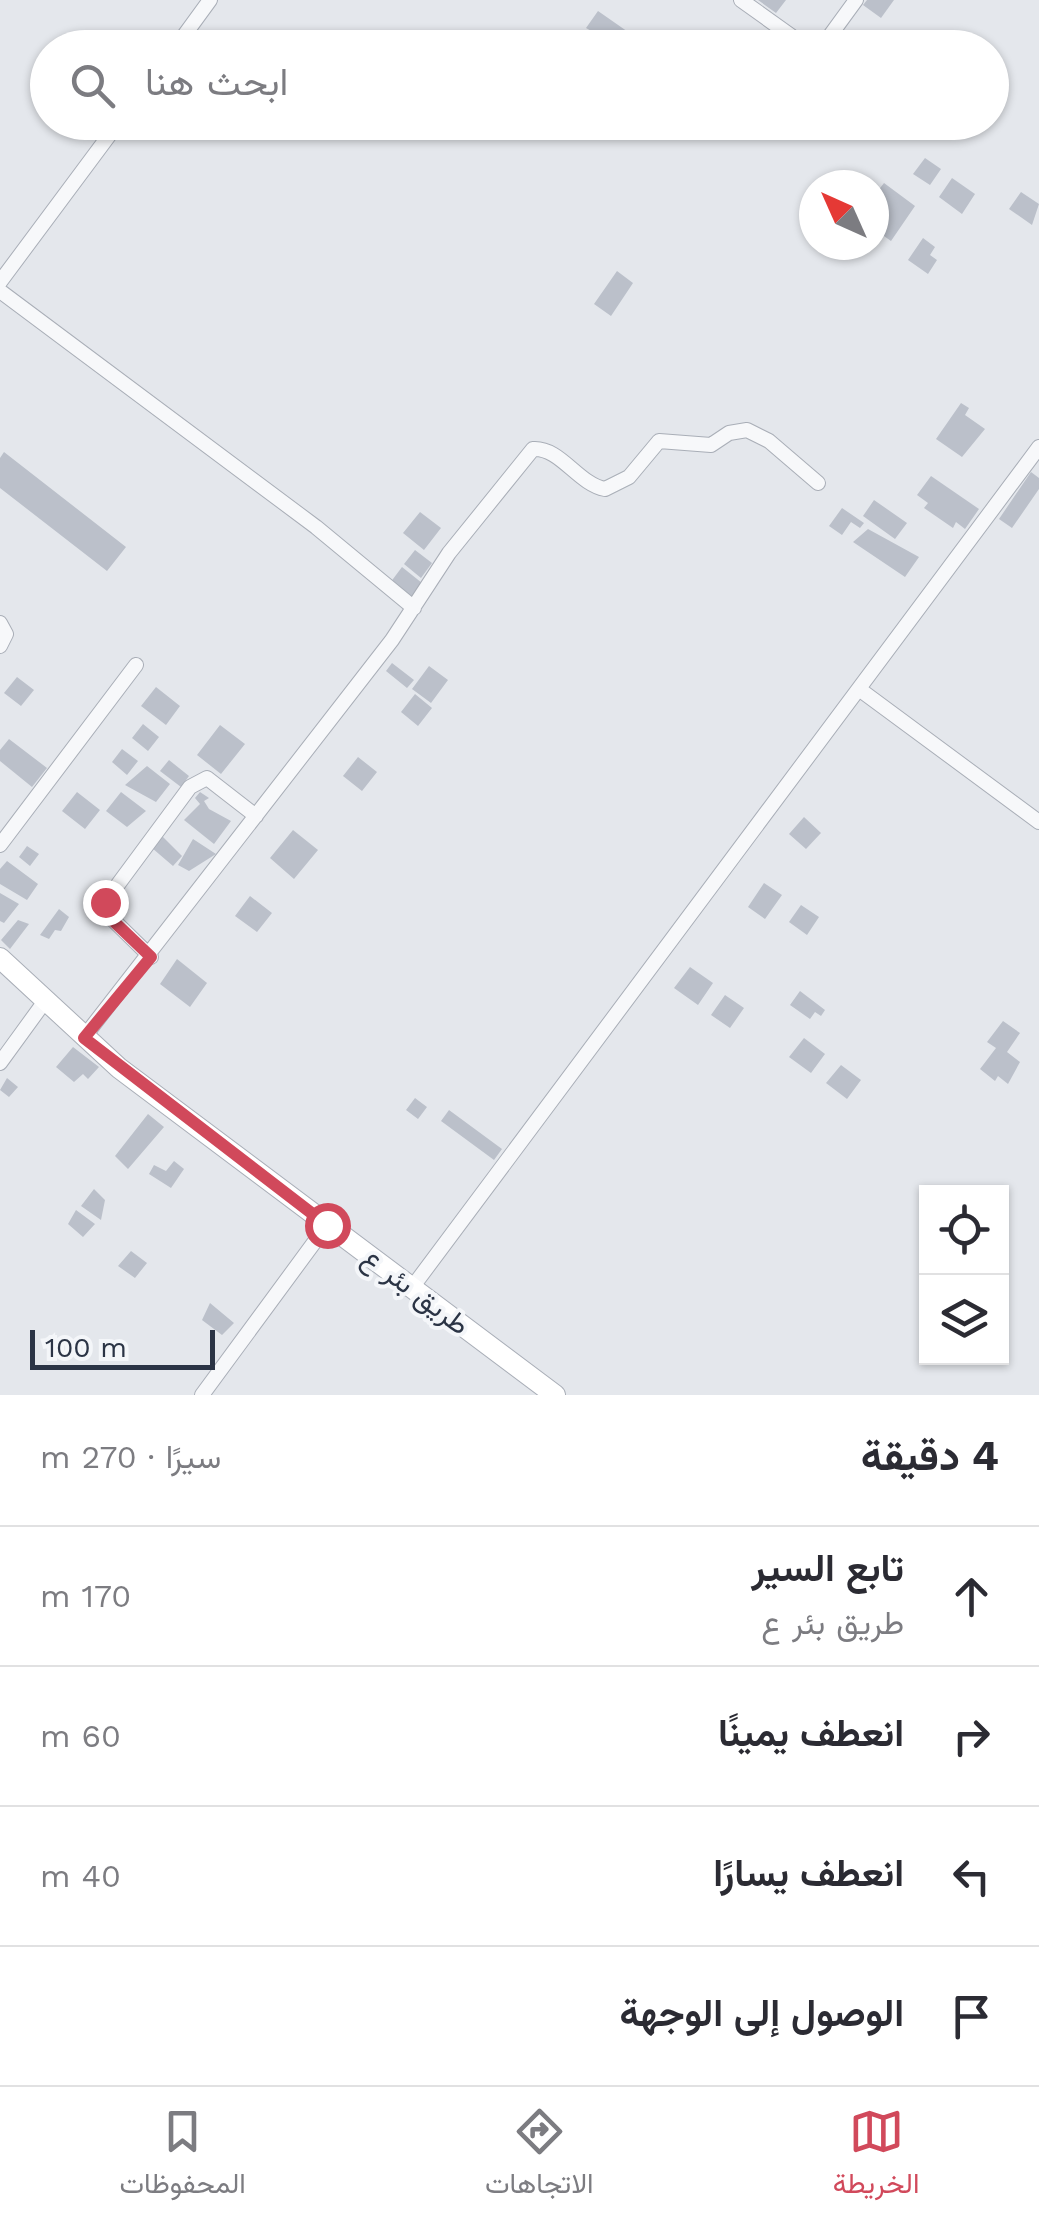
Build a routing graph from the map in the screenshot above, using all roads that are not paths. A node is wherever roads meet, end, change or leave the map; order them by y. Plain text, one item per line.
1 (210, 0) edge
2 (741, 0) edge
3 (856, 0) edge
4 (188, 30) edge
5 (783, 30) edge
6 (834, 30) edge
7 (106, 140) edge
8 (0, 282) edge
9 (0, 291) edge
10 (1039, 447) edge
11 (818, 483) dead end
12 (414, 608) junction
13 (0, 622) edge
14 (0, 646) edge
15 (136, 665) dead end
16 (858, 689) junction
17 (256, 816) junction
18 (1039, 822) edge
19 (0, 845) edge
20 (151, 957) junction
21 (0, 958) edge
22 (45, 1001) junction
23 (84, 1038) junction
24 (0, 1062) edge
25 (327, 1225) junction
26 (411, 1289) junction
27 (202, 1395) edge
28 (555, 1395) edge

1 - 4 street
2 - 5 street
3 - 6 street
7 - 8 street
9 - 12 street
10 - 16 street
11 - 12 street
12 - 17 street
13 - 14 street
15 - 19 street
16 - 18 street
16 - 26 street
17 - 20 street
17 - 20 street
20 - 23 street
21 - 22 street, طريق بئر ع
22 - 23 street, طريق بئر ع
22 - 24 street
23 - 25 street, طريق بئر ع
25 - 26 street, طريق بئر ع
25 - 27 street
26 - 28 street, طريق بئر ع

